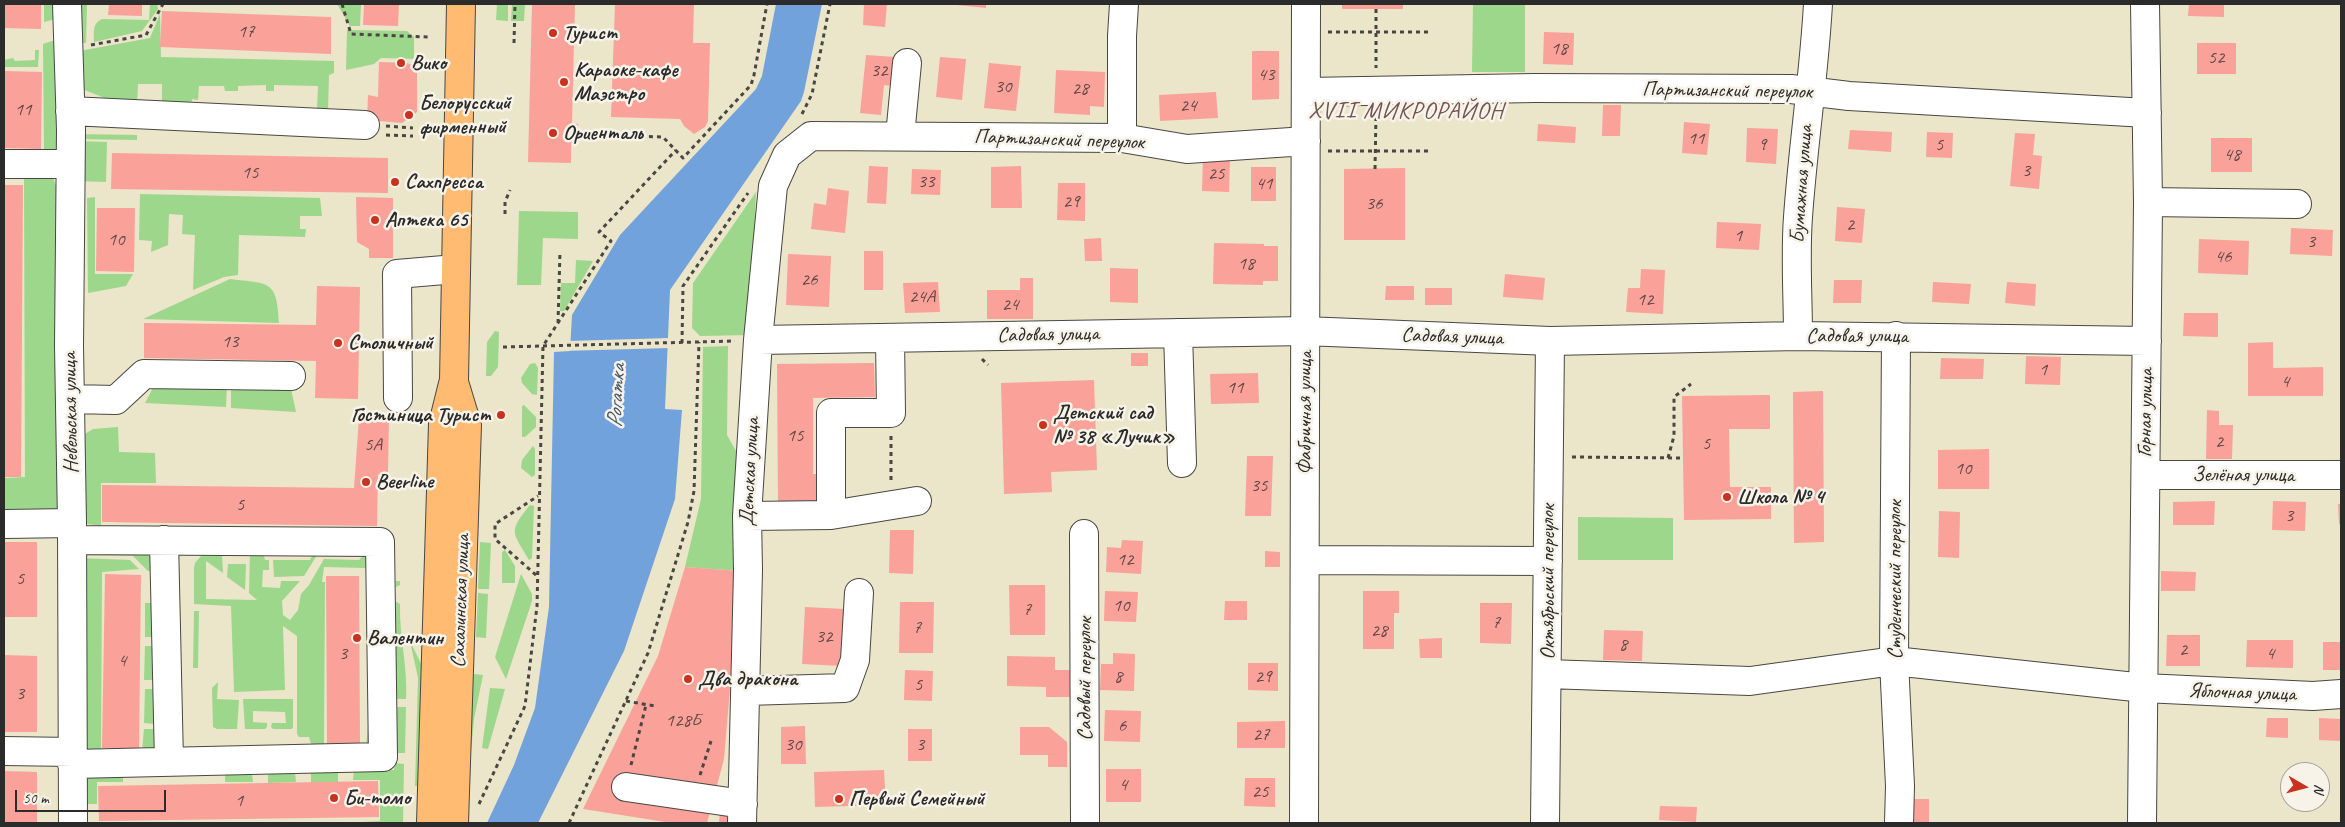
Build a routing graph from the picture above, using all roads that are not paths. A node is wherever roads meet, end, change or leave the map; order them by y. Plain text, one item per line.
1 (67, 4) edge
2 (461, 4) edge
3 (1124, 4) edge
4 (1306, 4) edge
5 (1818, 4) edge
6 (2145, 4) edge
7 (907, 63) dead end
8 (1809, 91) junction
9 (1306, 92) junction
10 (70, 111) junction
11 (2147, 113) junction
12 (365, 125) dead end
13 (805, 127) joint
14 (900, 136) junction
15 (1122, 138) junction
16 (1313, 146) junction
17 (4, 164) edge
18 (70, 164) junction
19 (2148, 202) junction
20 (2297, 204) dead end
21 (456, 269) junction
22 (1305, 331) junction
23 (1178, 333) junction
24 (1798, 336) junction
25 (1896, 336) junction
26 (890, 338) junction
27 (758, 340) junction
28 (1550, 341) junction
29 (2147, 341) junction
30 (291, 376) dead end
31 (454, 380) junction
32 (398, 398) dead end
33 (71, 399) junction
34 (1182, 463) dead end
35 (2341, 474) edge
36 (2146, 475) junction
37 (904, 503) road end
38 (831, 515) junction
39 (747, 516) junction
40 (4, 524) edge
41 (72, 531) junction
42 (1084, 534) dead end
43 (164, 540) junction
44 (1305, 560) junction
45 (1548, 561) junction
46 (859, 593) dead end
47 (1894, 661) junction
48 (1547, 674) junction
49 (2144, 688) junction
50 (746, 691) junction
51 (2341, 694) edge
52 (4, 751) edge
53 (72, 758) junction
54 (169, 762) junction
55 (626, 787) road end
56 (743, 814) edge
57 (73, 823) edge
58 (431, 823) edge
59 (454, 823) edge
60 (1085, 823) edge
61 (1304, 823) edge
62 (1545, 823) edge
63 (1899, 823) edge
64 (2142, 823) edge

1 - 10 street, Невельская улица
2 - 21 main road, Сахалинская улица
3 - 15 street
4 - 9 street, Фабричная улица
5 - 8 street, Бумажная улица
6 - 11 street, Горная улица
7 - 14 street
8 - 9 street, Партизанский переулок
8 - 11 street, Партизанский переулок
8 - 24 street, Бумажная улица
9 - 16 street, Фабричная улица
10 - 12 street
10 - 18 street, Невельская улица
11 - 19 street, Горная улица
13 - 14 street, Партизанский переулок
13 - 27 street, Детская улица
14 - 15 street, Партизанский переулок
15 - 16 street, Партизанский переулок
16 - 22 street, Фабричная улица
17 - 18 street
18 - 33 street, Невельская улица
19 - 20 street
19 - 29 street, Горная улица
21 - 31 main road, Сахалинская улица
21 - 32 street
22 - 23 street, Садовая улица
22 - 28 street, Садовая улица
22 - 44 street, Фабричная улица
23 - 26 street, Садовая улица
23 - 34 street
24 - 25 street, Садовая улица
24 - 28 street, Садовая улица
25 - 29 street, Садовая улица
25 - 47 street, Студенческий переулок
26 - 27 street, Садовая улица
26 - 38 street
27 - 39 street, Детская улица
28 - 45 street, Октябрьский переулок
29 - 36 street, Горная улица
30 - 33 street
31 - 58 main road, Сахалинская улица
31 - 59 main road, Сахалинская улица
33 - 41 street, Невельская улица
35 - 36 street, Зелёная улица
36 - 49 street, Горная улица
37 - 38 street
38 - 39 street
39 - 50 street, Детская улица
40 - 41 street
41 - 43 street
41 - 53 street, Невельская улица
42 - 60 street, Садовый переулок
43 - 54 street
43 - 54 street
44 - 45 street
44 - 61 street, Фабричная улица
45 - 48 street, Октябрьский переулок
46 - 50 street
47 - 48 street, Яблочная улица
47 - 49 street, Яблочная улица
47 - 63 street, Студенческий переулок
48 - 62 street, Октябрьский переулок
49 - 51 street, Яблочная улица
49 - 64 street, Горная улица
50 - 56 street, Детская улица
52 - 53 street
53 - 54 street
53 - 57 street, Невельская улица
55 - 56 street

